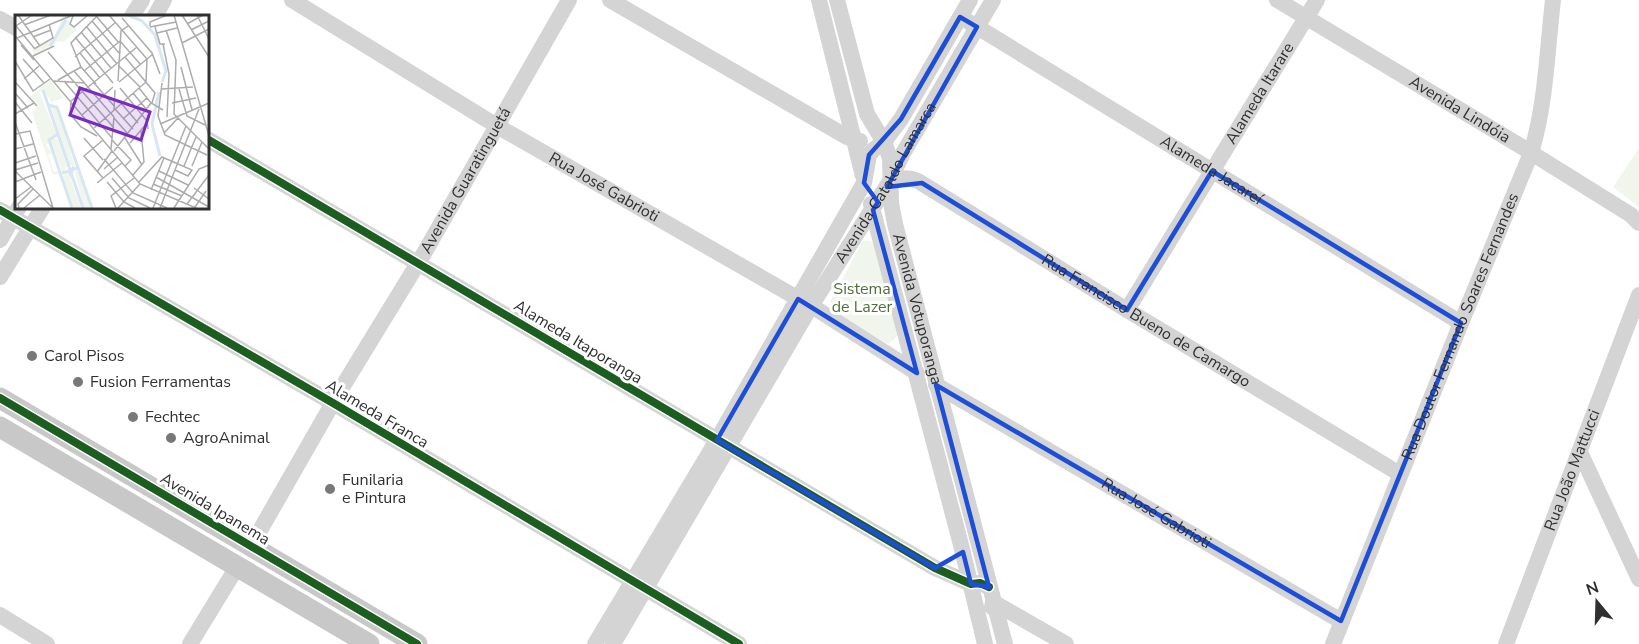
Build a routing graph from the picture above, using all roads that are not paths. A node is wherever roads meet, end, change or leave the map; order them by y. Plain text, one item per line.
1 (142, 0) edge
2 (165, 0) edge
3 (292, 0) edge
4 (568, 0) edge
5 (610, 0) edge
6 (819, 0) edge
7 (837, 0) edge
8 (970, 0) edge
9 (993, 0) edge
10 (1277, 0) edge
11 (1317, 0) edge
12 (1553, 0) edge
13 (133, 15) edge
14 (156, 15) edge
15 (960, 17) junction
16 (1307, 17) junction
17 (0, 19) edge
18 (15, 27) edge
19 (977, 27) junction
20 (845, 102) junction
21 (901, 119) junction
22 (871, 122) junction
23 (824, 123) junction
24 (497, 126) junction
25 (208, 140) edge
26 (854, 140) junction
27 (884, 142) junction
28 (1532, 153) junction
29 (1212, 171) junction
30 (922, 183) junction
31 (876, 188) junction
32 (41, 208) edge
33 (873, 210) junction
34 (892, 210) junction
35 (11, 212) edge
36 (1639, 223) edge
37 (30, 228) junction
38 (855, 237) junction
39 (880, 238) junction
40 (0, 240) edge
41 (417, 263) junction
42 (0, 277) edge
43 (1639, 295) edge
44 (805, 303) junction
45 (1127, 310) junction
46 (1461, 323) junction
47 (917, 373) junction
48 (936, 385) junction
49 (0, 398) edge
50 (333, 403) junction
51 (972, 406) junction
52 (945, 422) junction
53 (0, 427) edge
54 (723, 443) junction
55 (1580, 452) junction
56 (1400, 474) junction
57 (961, 545) junction
58 (251, 546) junction
59 (237, 567) junction
60 (935, 568) junction
61 (1639, 579) edge
62 (639, 584) junction
63 (991, 594) junction
64 (973, 596) junction
65 (0, 615) edge
66 (1026, 621) junction
67 (1341, 621) junction
68 (1003, 640) edge
69 (47, 644) edge
70 (190, 644) edge
71 (369, 644) edge
72 (417, 644) edge
73 (595, 644) edge
74 (613, 644) edge
75 (739, 644) edge
76 (985, 644) edge
77 (1065, 644) edge
78 (1333, 644) edge
79 (1506, 644) edge

1 - 13 street
2 - 14 street
3 - 24 street, Rua José Gabrioti
4 - 24 street, Avenida Guaratinguetá
5 - 23 street
6 - 20 street, Avenida Votuporanga
7 - 22 street, Avenida Votuporanga
8 - 15 street, Avenida Cataldo Lamarca
9 - 19 street, Avenida Cataldo Lamarca
10 - 16 street, Avenida Lindóia
11 - 16 street, Alameda Itarare
12 - 28 street, Rua Doutor Fernando Soares Fernandes
15 - 19 street, Alameda Jacareí
15 - 21 street, Avenida Cataldo Lamarca
16 - 28 street, Avenida Lindóia
16 - 29 street, Alameda Itarare
17 - 18 street
19 - 29 street, Alameda Jacareí
19 - 31 street, Avenida Cataldo Lamarca
20 - 23 street
20 - 26 street, Avenida Votuporanga
21 - 22 street, Avenida Cataldo Lamarca
21 - 27 street, Avenida Cataldo Lamarca
22 - 27 street, Avenida Votuporanga
23 - 26 street
24 - 41 street, Avenida Guaratinguetá
24 - 44 street, Rua José Gabrioti
25 - 41 street, Alameda Itaporanga
26 - 27 street
26 - 31 street, Avenida Votuporanga
27 - 31 street, Avenida Votuporanga
27 - 31 street, Avenida Cataldo Lamarca
28 - 36 street, Avenida Lindóia
28 - 46 street, Rua Doutor Fernando Soares Fernandes
29 - 45 street, Alameda Itarare
29 - 46 street, Alameda Jacareí
30 - 31 street, Rua Francisco Bueno de Camargo
30 - 34 street
30 - 45 street, Rua Francisco Bueno de Camargo
31 - 33 street, Avenida Cataldo Lamarca
31 - 34 street, Avenida Votuporanga
31 - 44 street, Avenida Cataldo Lamarca
32 - 37 street
33 - 38 street, Avenida Cataldo Lamarca
33 - 39 street, Avenida Votuporanga
34 - 48 street, Avenida Votuporanga
35 - 37 street, Alameda Franca
35 - 40 street
37 - 42 street
37 - 50 street, Alameda Franca
38 - 39 street
38 - 44 street, Avenida Cataldo Lamarca
39 - 47 street, Avenida Votuporanga
41 - 50 street, Avenida Guaratinguetá
41 - 54 street, Alameda Itaporanga
43 - 55 street, Rua João Mattucci
44 - 47 street, Rua José Gabrioti
44 - 54 street, Avenida Cataldo Lamarca
45 - 56 street, Rua Francisco Bueno de Camargo
46 - 56 street, Rua Doutor Fernando Soares Fernandes
47 - 57 street, Avenida Votuporanga
48 - 51 street, Rua José Gabrioti
48 - 52 street, Avenida Votuporanga
49 - 58 main road, Avenida Ipanema
50 - 58 street, Avenida Guaratinguetá
50 - 62 street, Alameda Franca
51 - 52 street
51 - 67 street, Rua José Gabrioti
52 - 63 street, Avenida Votuporanga
53 - 59 main road
54 - 60 street, Alameda Itaporanga
54 - 62 street, Avenida Cataldo Lamarca
55 - 61 street
55 - 79 street, Rua João Mattucci
56 - 67 street, Rua Doutor Fernando Soares Fernandes
57 - 60 street
57 - 64 street, Avenida Votuporanga
58 - 72 main road, Avenida Ipanema
59 - 70 street
59 - 71 main road
60 - 64 street, Alameda Itaporanga
62 - 73 street, Avenida Cataldo Lamarca
62 - 74 street, Avenida Cataldo Lamarca
62 - 75 street, Alameda Franca
63 - 64 street
63 - 64 street
63 - 66 street
63 - 68 street, Avenida Votuporanga
64 - 76 street, Avenida Votuporanga
65 - 69 street
66 - 68 street
66 - 77 street
67 - 78 street, Rua Doutor Fernando Soares Fernandes

